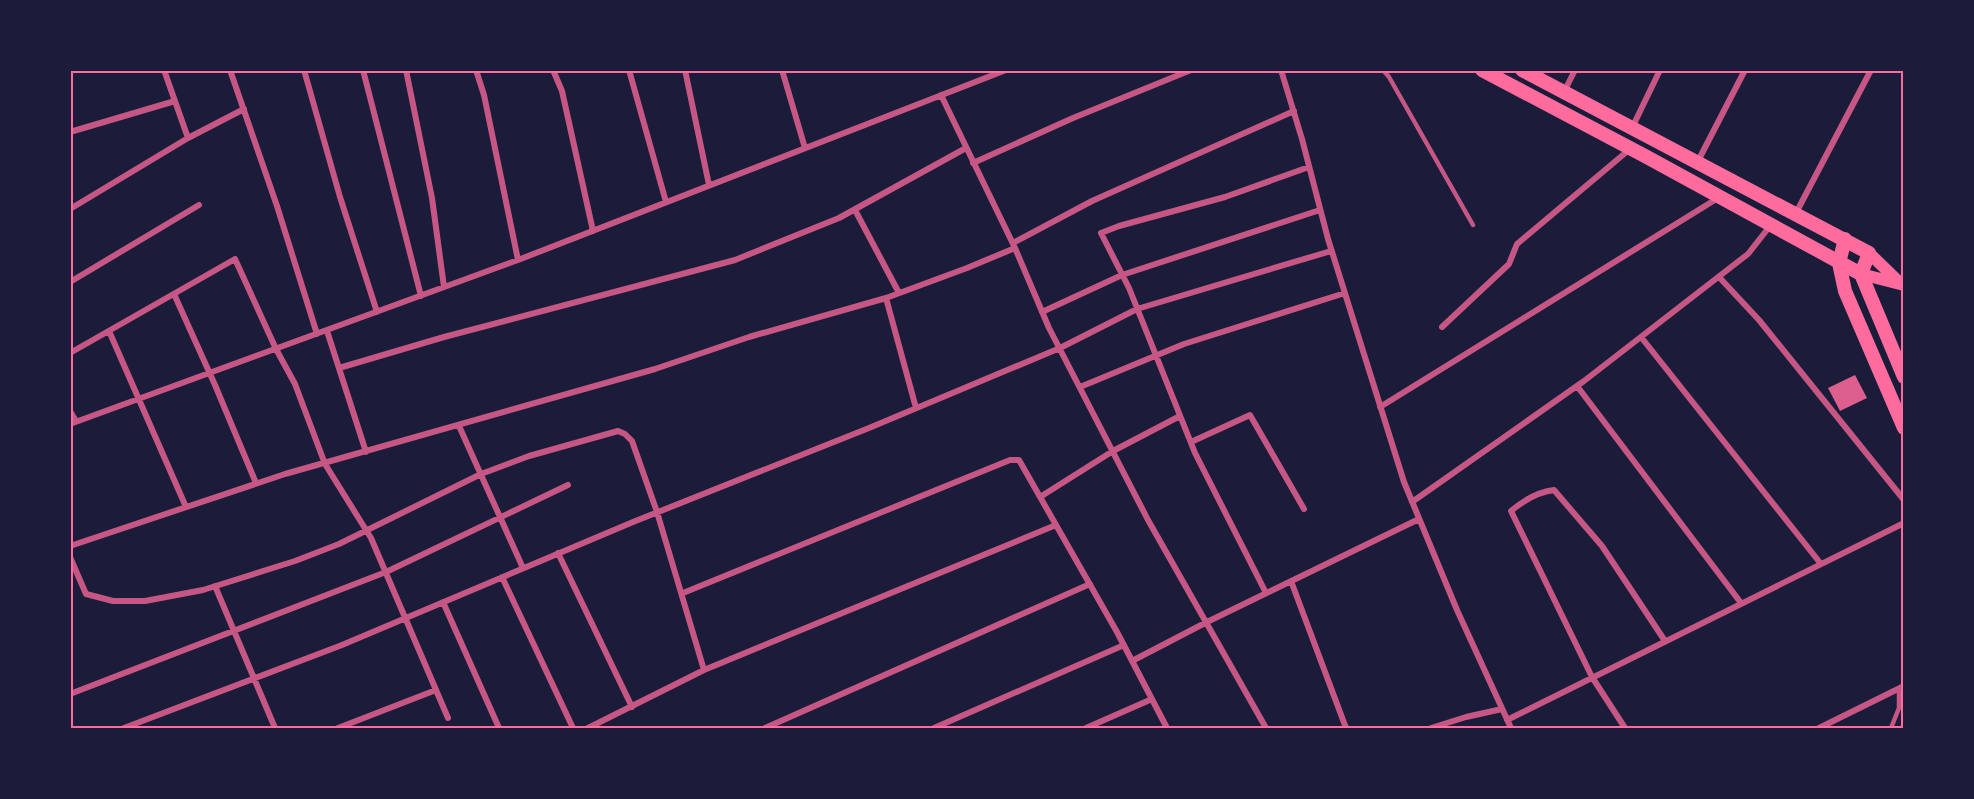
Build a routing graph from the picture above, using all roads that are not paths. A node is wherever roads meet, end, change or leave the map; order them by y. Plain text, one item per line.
1 (164, 70) edge
2 (230, 70) edge
3 (304, 70) edge
4 (363, 70) edge
5 (406, 70) edge
6 (476, 70) edge
7 (553, 70) edge
8 (629, 70) edge
9 (685, 70) edge
10 (782, 70) edge
11 (979, 70) edge
12 (1006, 70) edge
13 (1191, 70) edge
14 (1281, 70) edge
15 (1383, 70) edge
16 (1482, 70) edge
17 (1522, 70) edge
18 (1575, 70) edge
19 (1660, 70) edge
20 (1745, 70) edge
21 (1871, 70) edge
22 (982, 80) junction
23 (1563, 92) junction
24 (941, 95) junction
25 (175, 100) junction
26 (244, 109) junction
27 (1294, 111) junction
28 (1632, 128) junction
29 (70, 132) edge
30 (188, 138) junction
31 (805, 148) junction
32 (966, 148) junction
33 (1631, 149) junction
34 (973, 163) junction
35 (1697, 163) junction
36 (1309, 166) junction
37 (709, 185) junction
38 (1719, 198) junction
39 (666, 202) junction
40 (199, 205) dead end
41 (70, 209) edge
42 (855, 210) junction
43 (1320, 210) junction
44 (1796, 214) junction
45 (1473, 225) dead end
46 (1770, 226) junction
47 (593, 231) junction
48 (1845, 239) junction
49 (1014, 245) junction
50 (1331, 251) junction
51 (1869, 253) junction
52 (518, 260) junction
53 (1839, 263) junction
54 (1861, 274) junction
55 (1122, 275) junction
56 (1719, 277) junction
57 (70, 282) edge
58 (1902, 284) edge
59 (444, 287) junction
60 (899, 293) junction
61 (1345, 293) junction
62 (174, 294) junction
63 (421, 296) junction
64 (886, 298) junction
65 (1137, 309) junction
66 (376, 312) junction
67 (1042, 312) junction
68 (1442, 327) dead end
69 (109, 331) junction
70 (327, 331) junction
71 (317, 334) junction
72 (1641, 337) junction
73 (1060, 348) junction
74 (276, 349) junction
75 (70, 352) edge
76 (1156, 356) junction
77 (339, 368) junction
78 (209, 372) junction
79 (1904, 377) edge
80 (1577, 386) junction
81 (1080, 387) junction
82 (140, 398) junction
83 (1380, 407) junction
84 (916, 408) junction
85 (70, 411) edge
86 (1180, 416) junction
87 (73, 422) edge
88 (459, 426) junction
89 (1904, 428) edge
90 (1191, 442) junction
91 (366, 452) junction
92 (1113, 452) junction
93 (325, 464) junction
94 (481, 474) junction
95 (256, 483) junction
96 (568, 485) dead end
97 (1040, 497) junction
98 (1904, 500) edge
99 (1412, 502) junction
100 (186, 507) junction
101 (1304, 509) dead end
102 (657, 512) junction
103 (500, 517) junction
104 (1419, 519) junction
105 (1904, 522) edge
106 (1056, 525) junction
107 (367, 531) junction
108 (70, 546) edge
109 (558, 553) junction
110 (70, 556) edge
111 (1821, 564) junction
112 (523, 568) junction
113 (386, 572) junction
114 (502, 577) junction
115 (1291, 581) junction
116 (1090, 584) junction
117 (215, 586) junction
118 (683, 593) junction
119 (1266, 593) junction
120 (443, 602) junction
121 (1741, 603) junction
122 (405, 618) junction
123 (1207, 622) junction
124 (233, 631) junction
125 (1665, 641) junction
126 (1124, 645) junction
127 (1132, 661) junction
128 (704, 670) junction
129 (1592, 677) junction
130 (253, 679) junction
131 (1901, 687) edge
132 (436, 690) junction
133 (70, 694) edge
134 (1152, 699) junction
135 (632, 707) junction
136 (1502, 710) junction
137 (448, 718) dead end
138 (1506, 720) junction
139 (136, 726) edge
140 (124, 729) edge
141 (275, 729) edge
142 (338, 729) edge
143 (499, 729) edge
144 (573, 729) edge
145 (588, 729) edge
146 (765, 729) edge
147 (934, 729) edge
148 (1086, 729) edge
149 (1167, 729) edge
150 (1266, 729) edge
151 (1346, 729) edge
152 (1431, 729) edge
153 (1510, 729) edge
154 (1625, 729) edge
155 (1819, 729) edge
156 (1891, 729) edge

1 - 25 street
2 - 26 street
3 - 66 street
4 - 63 street
5 - 59 street
6 - 52 street
7 - 47 street
8 - 39 street
9 - 37 street
10 - 31 street
11 - 22 street
12 - 22 street
13 - 34 street
14 - 27 street
15 - 45 lane
16 - 33 main road
17 - 23 main road
18 - 23 street
19 - 28 street
20 - 35 street
21 - 44 street
22 - 24 street
23 - 28 main road
24 - 31 street
24 - 32 street
25 - 29 street
25 - 30 street
26 - 30 street
26 - 71 street
27 - 36 street
27 - 49 street
28 - 35 main road
30 - 41 street
31 - 37 street
32 - 34 street
32 - 42 street
33 - 38 main road
33 - 68 street
34 - 49 street
35 - 44 main road
36 - 43 street
36 - 55 street
37 - 39 street
38 - 46 main road
38 - 83 street
39 - 47 street
40 - 57 street
42 - 60 street
42 - 77 street
43 - 50 street
43 - 55 street
44 - 48 main road
46 - 53 main road
46 - 56 street
47 - 52 street
48 - 51 main road
48 - 53 main road
49 - 60 street
49 - 67 street
50 - 61 street
50 - 65 street
51 - 54 main road
51 - 58 main road
52 - 59 street
53 - 54 main road
53 - 89 main road
54 - 58 main road
54 - 79 main road
55 - 65 street
55 - 67 street
56 - 72 street
56 - 98 street
59 - 63 street
60 - 64 street
61 - 76 street
61 - 83 street
62 - 69 street
62 - 74 street
62 - 78 street
63 - 66 street
64 - 84 street
64 - 88 street
65 - 73 street
65 - 76 street
66 - 70 street
67 - 73 street
69 - 75 street
69 - 82 street
70 - 71 street
70 - 77 street
71 - 74 street
72 - 80 street
72 - 111 street
73 - 81 street
73 - 84 street
74 - 78 street
74 - 93 street
76 - 81 street
76 - 86 street
77 - 91 street
78 - 82 street
78 - 95 street
80 - 99 street
80 - 121 street
81 - 92 street
82 - 87 street
82 - 100 street
83 - 99 street
84 - 102 street
85 - 87 street
86 - 90 street
86 - 92 street
88 - 91 street
88 - 94 street
90 - 101 street
90 - 119 street
91 - 93 street
92 - 97 street
92 - 123 street
93 - 95 street
93 - 107 street
94 - 102 street
94 - 103 street
94 - 107 street
95 - 100 street
96 - 103 street
97 - 106 street
97 - 118 street
99 - 104 street
100 - 108 street
102 - 109 street
102 - 118 street
103 - 112 street
103 - 113 street
104 - 115 street
104 - 136 street
105 - 111 street
106 - 116 street
106 - 128 street
107 - 113 street
107 - 117 street
109 - 112 street
109 - 135 street
110 - 117 street
111 - 121 street
112 - 114 street
113 - 122 street
113 - 124 street
114 - 120 street
114 - 144 street
115 - 119 street
115 - 151 street
116 - 126 street
116 - 146 street
117 - 124 street
118 - 128 street
119 - 123 street
120 - 122 street
120 - 143 street
121 - 125 street
122 - 130 street
122 - 132 street
123 - 127 street
123 - 150 street
124 - 130 street
124 - 133 street
125 - 129 street
125 - 129 street
126 - 127 street
126 - 147 street
127 - 134 street
128 - 135 street
129 - 138 street
129 - 154 street
130 - 139 street
130 - 141 street
131 - 155 street
131 - 156 lane
132 - 137 street
132 - 142 street
134 - 148 street
134 - 149 street
135 - 145 street
136 - 138 street
136 - 152 street
138 - 153 street
139 - 140 street

